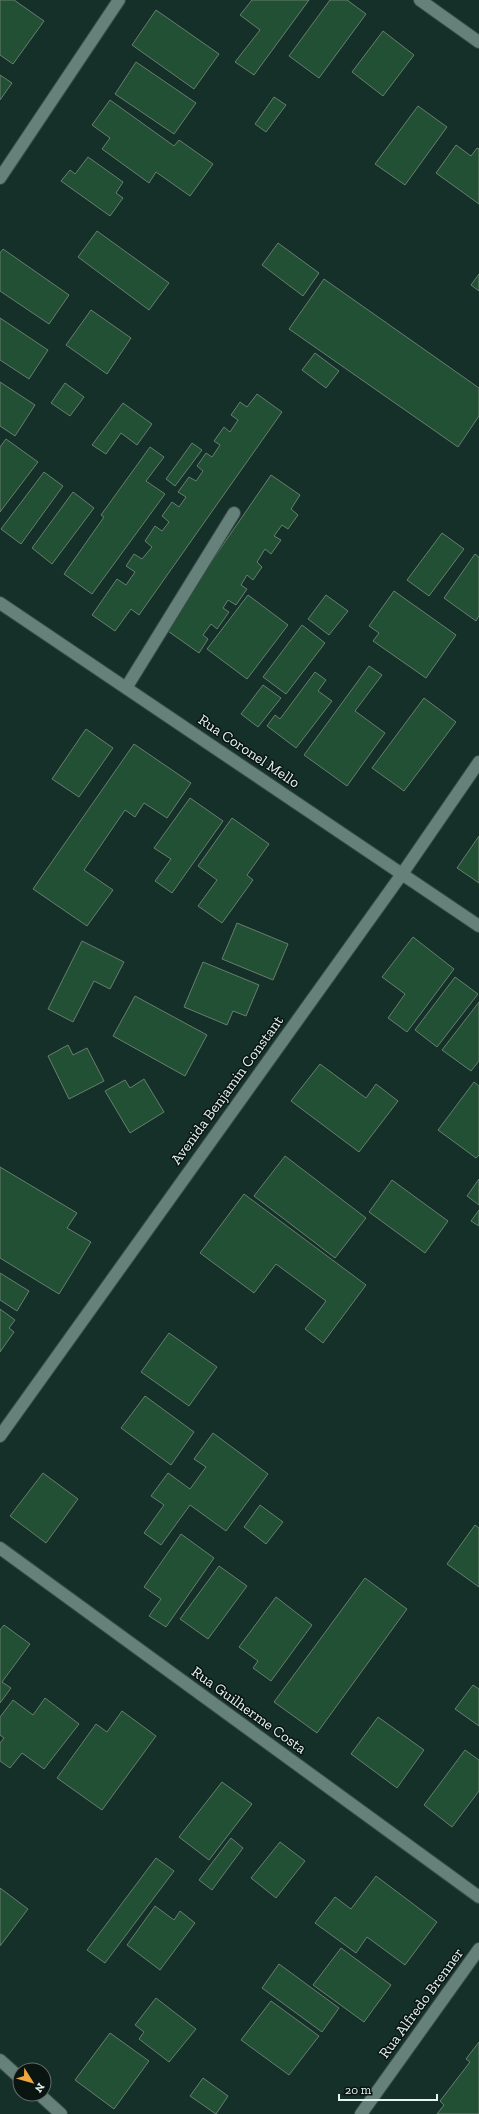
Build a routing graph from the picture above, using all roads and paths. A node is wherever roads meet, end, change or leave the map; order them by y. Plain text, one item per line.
1 (119, 0) edge
2 (420, 0) edge
3 (479, 42) edge
4 (0, 178) edge
5 (234, 513) dead end
6 (0, 603) edge
7 (126, 688) junction
8 (479, 762) edge
9 (402, 874) junction
10 (479, 926) edge
11 (0, 1436) edge
12 (0, 1548) edge
13 (479, 1897) edge
14 (479, 1949) edge
15 (0, 2060) edge
16 (12, 2071) edge
17 (47, 2102) edge
18 (60, 2114) edge
19 (361, 2114) edge

1 - 4 street
2 - 3 street
5 - 7 street
6 - 7 street, Rua Coronel Mello
7 - 9 street, Rua Coronel Mello
8 - 9 street, Avenida Benjamin Constant
9 - 10 street, Rua Coronel Mello
9 - 11 street, Avenida Benjamin Constant
12 - 13 street, Rua Guilherme Costa
14 - 19 street, Rua Alfredo Brenner
15 - 16 street
17 - 18 street

